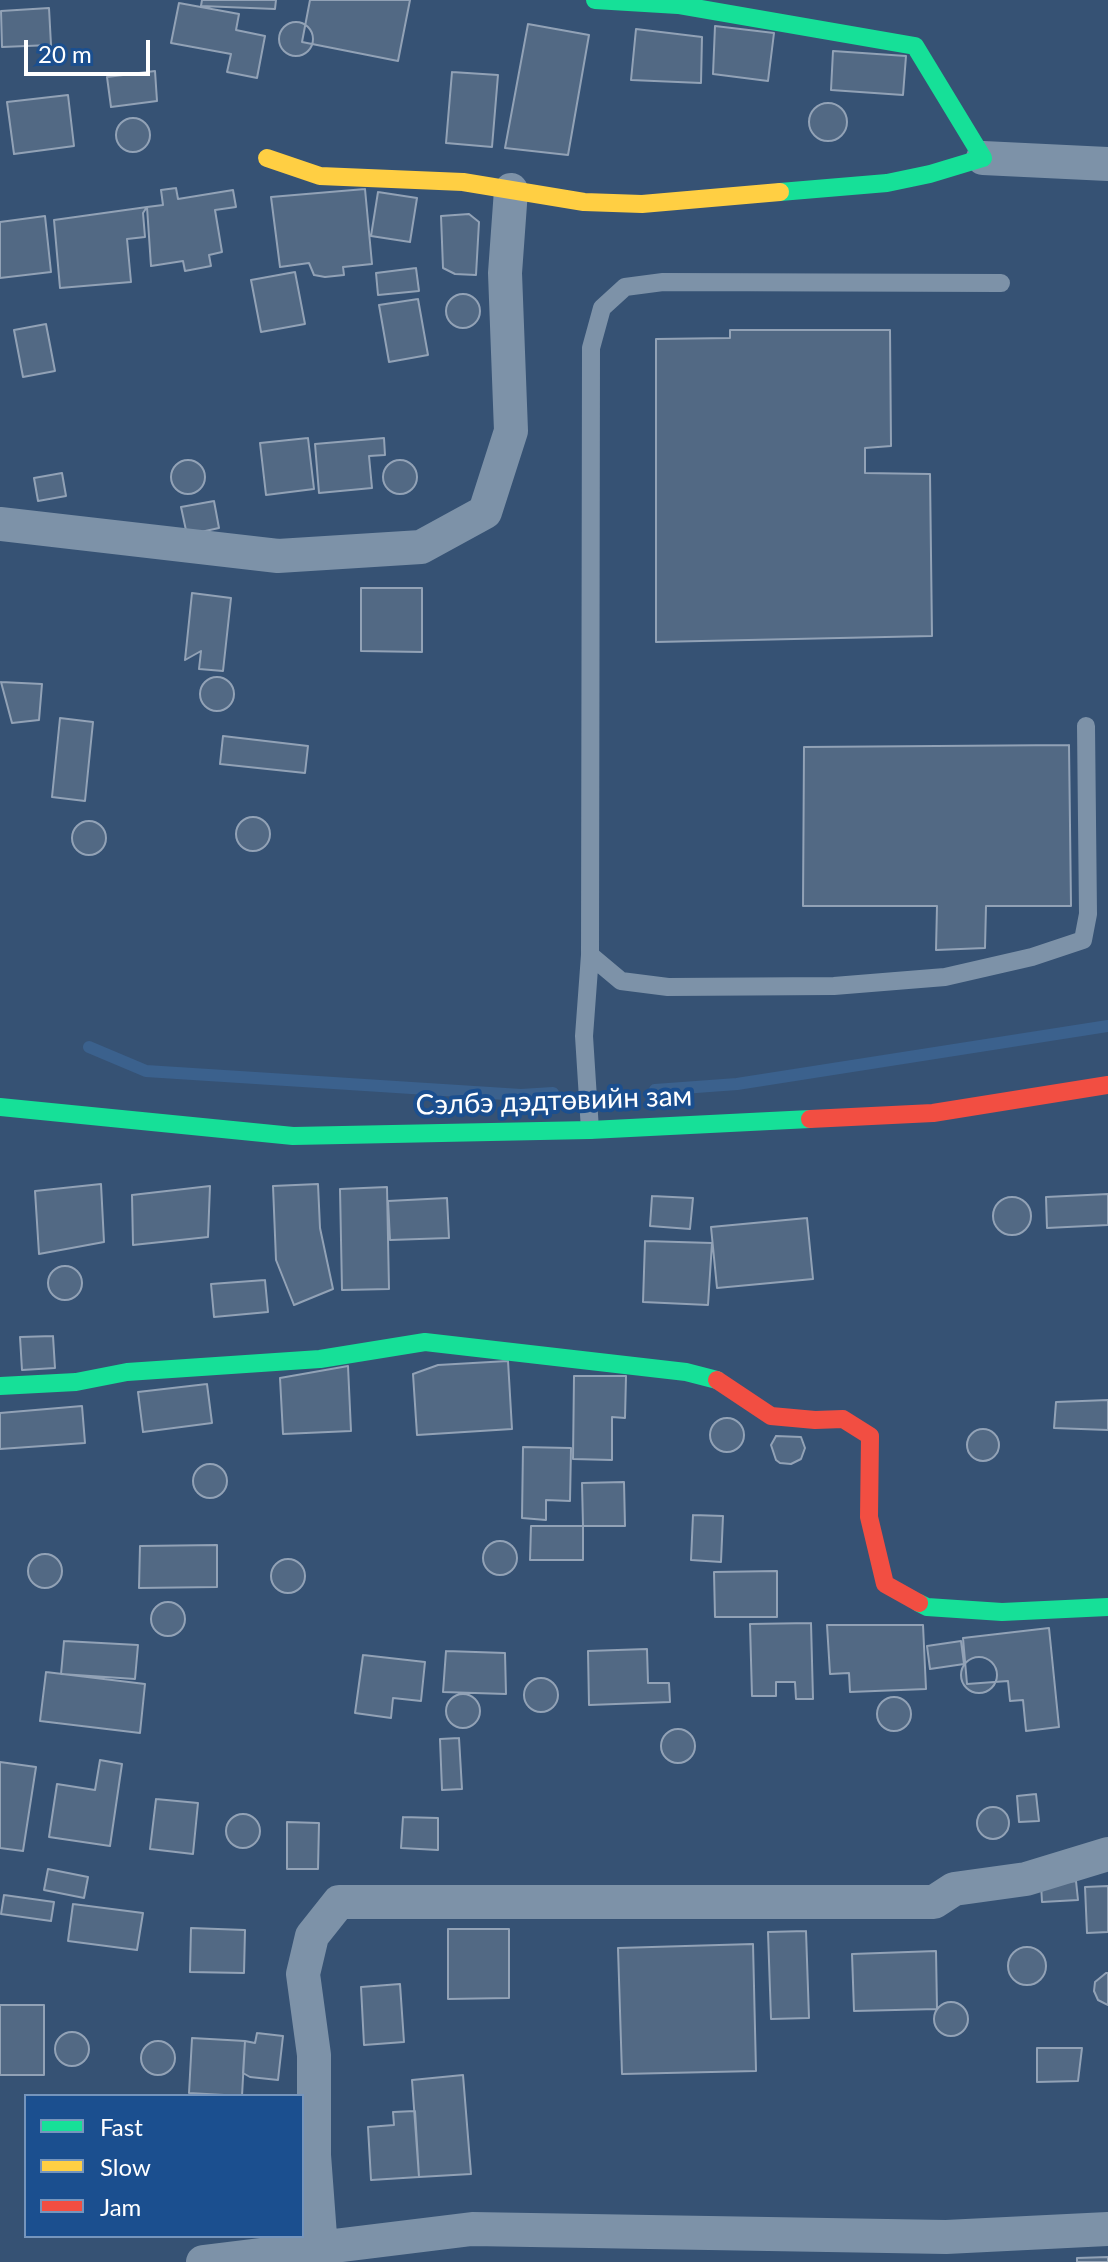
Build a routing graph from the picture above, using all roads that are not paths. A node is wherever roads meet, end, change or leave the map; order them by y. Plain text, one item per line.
1 (595, 0) edge
2 (267, 158) dead end
3 (983, 158) junction
4 (1108, 164) edge
5 (511, 190) junction
6 (1001, 283) dead end
7 (0, 524) edge
8 (1086, 726) dead end
9 (590, 955) junction
10 (1108, 1085) edge
11 (0, 1107) edge
12 (590, 1130) junction
13 (0, 1386) edge
14 (1108, 1607) edge
15 (1108, 1854) edge
16 (1108, 2229) edge
17 (321, 2249) junction
18 (203, 2262) edge

1 - 3 street
2 - 5 street
3 - 4 street
3 - 5 street
5 - 7 street
6 - 9 lane
8 - 9 lane
9 - 12 lane
10 - 12 street, Сэлбэ дэдтөвийн зам
11 - 12 street, Сэлбэ дэдтөвийн зам
13 - 14 street
15 - 17 street
16 - 17 street
17 - 18 street

